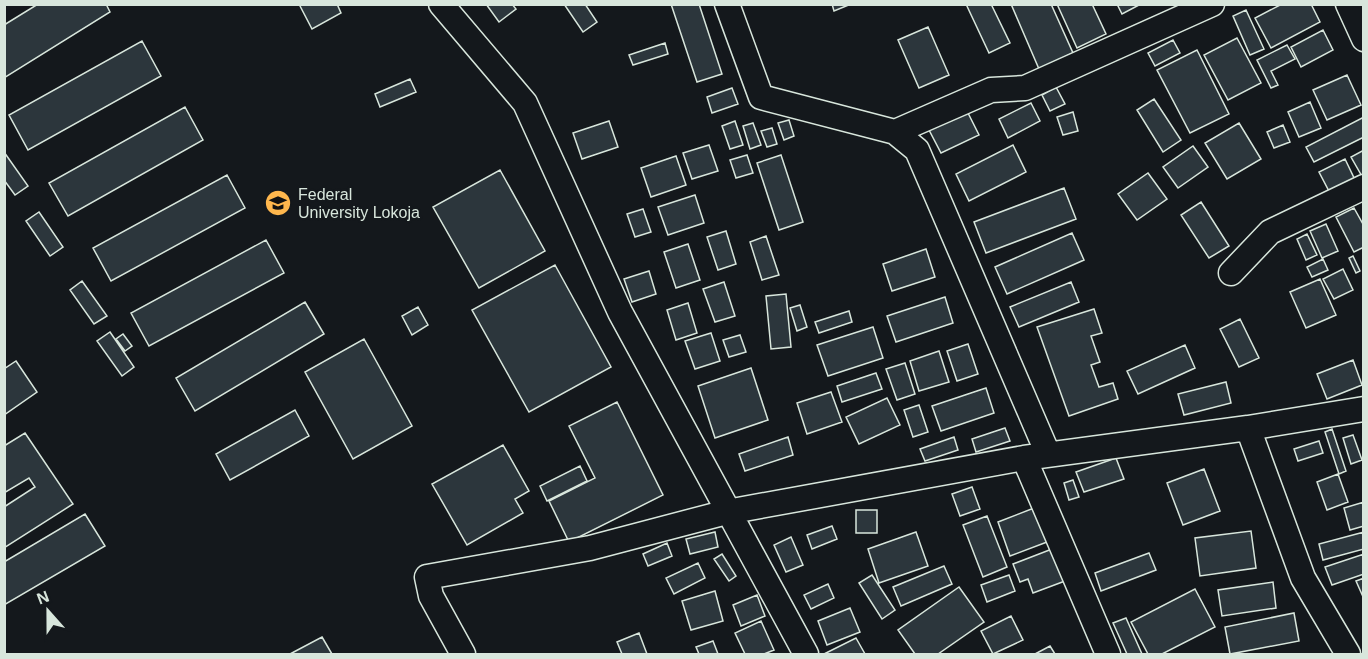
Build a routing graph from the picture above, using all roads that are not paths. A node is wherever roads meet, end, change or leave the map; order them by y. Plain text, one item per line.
1 (441, 4) edge
2 (727, 4) edge
3 (1212, 4) edge
4 (1348, 4) edge
5 (1364, 39) edge
6 (895, 132) junction
7 (1364, 187) edge
8 (1231, 273) dead end
9 (1364, 409) edge
10 (1248, 428) junction
11 (1048, 454) junction
12 (1024, 458) junction
13 (728, 512) junction
14 (463, 654) edge
15 (806, 654) edge
16 (1108, 654) edge
17 (1348, 654) edge

1 - 13 street
2 - 6 street
3 - 6 street
4 - 5 street
6 - 11 street
7 - 8 street
9 - 10 street
10 - 11 street
10 - 17 street
11 - 12 street
12 - 13 street
12 - 16 street
13 - 14 street
13 - 15 street

